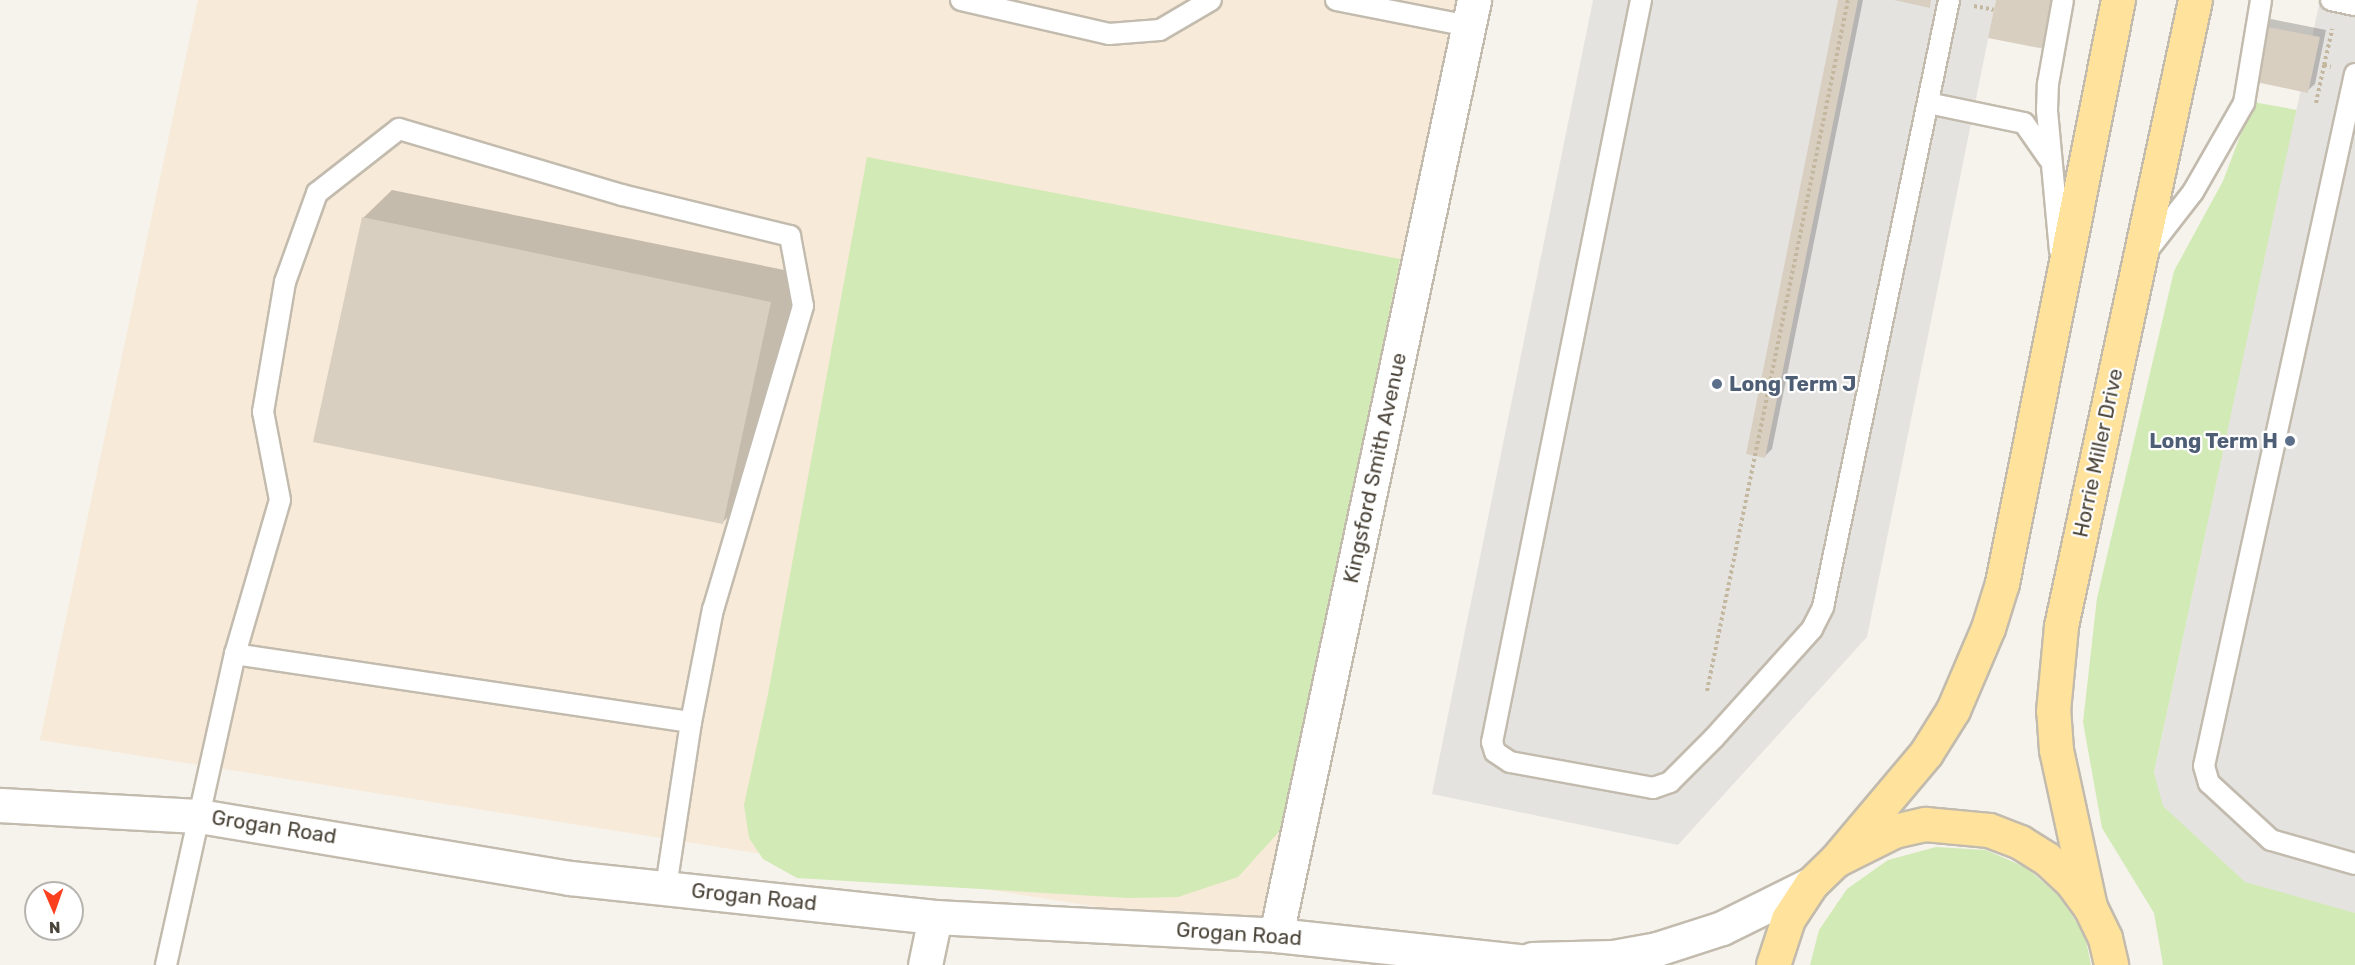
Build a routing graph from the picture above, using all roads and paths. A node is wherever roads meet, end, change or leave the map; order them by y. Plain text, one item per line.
1 (961, 0) edge
2 (1211, 0) edge
3 (1336, 0) edge
4 (1641, 0) edge
5 (1848, 0) edge
6 (2063, 0) edge
7 (2118, 0) edge
8 (2195, 0) edge
9 (2260, 0) edge
10 (2331, 0) edge
11 (1957, 2) edge
12 (2355, 5) edge
13 (1994, 10) dead end
14 (1471, 13) edge
15 (2332, 29) dead end
16 (2324, 65) dead end
17 (2355, 74) edge
18 (1928, 103) junction
19 (2049, 159) junction
20 (2137, 264) junction
21 (2063, 278) junction
22 (235, 654) junction
23 (1707, 691) dead end
24 (691, 722) junction
25 (0, 805) edge
26 (199, 816) junction
27 (1836, 860) junction
28 (2355, 864) edge
29 (1811, 884) junction
30 (666, 888) junction
31 (2090, 908) junction
32 (935, 917) junction
33 (1276, 935) junction
34 (1512, 959) junction
35 (166, 965) edge
36 (925, 965) edge
37 (1555, 965) edge
38 (1773, 965) edge
39 (2111, 965) edge

1 - 2 lane
3 - 14 lane
4 - 18 lane
5 - 23 path
6 - 19 lane
7 - 21 main road
8 - 20 main road, Horrie Miller Drive
9 - 20 lane
10 - 12 lane
11 - 13 path
11 - 18 lane
14 - 33 street, Kingsford Smith Avenue
15 - 16 path
17 - 28 lane
18 - 19 lane
19 - 21 lane
20 - 31 main road, Horrie Miller Drive
21 - 27 main road
22 - 24 lane
22 - 24 lane
22 - 26 lane
24 - 30 lane
25 - 26 street, Grogan Road
26 - 30 street, Grogan Road
26 - 35 lane
27 - 29 main road
27 - 31 main road
29 - 34 street, Grogan Road
29 - 38 main road
30 - 32 street, Grogan Road
31 - 39 main road
32 - 33 street, Grogan Road
32 - 36 street
33 - 34 street, Grogan Road
34 - 37 street, Grogan Road

